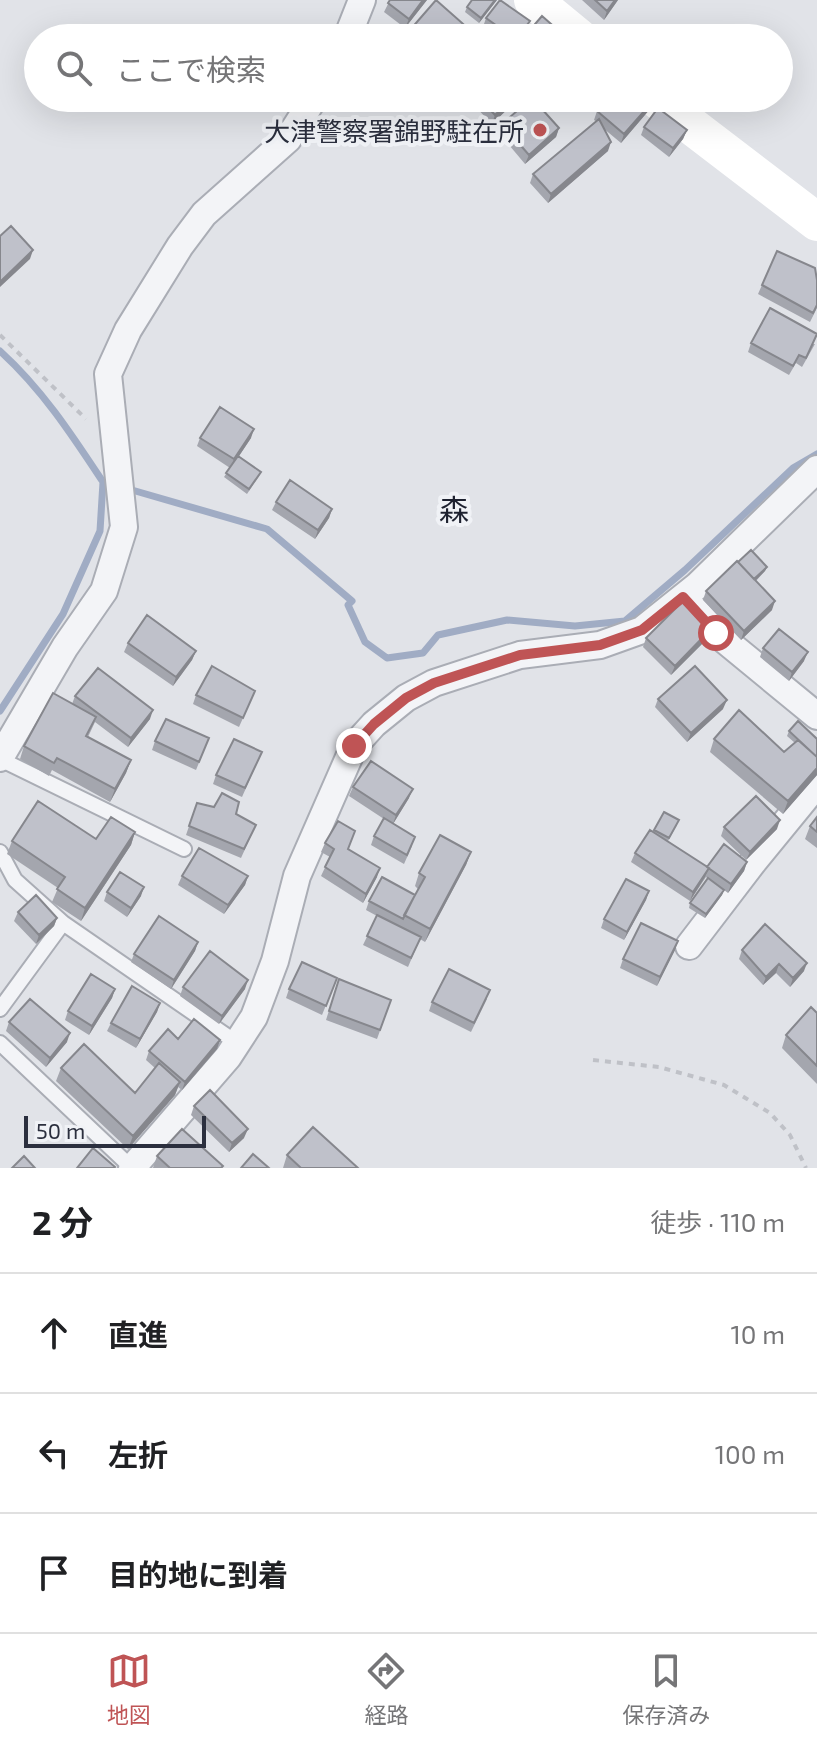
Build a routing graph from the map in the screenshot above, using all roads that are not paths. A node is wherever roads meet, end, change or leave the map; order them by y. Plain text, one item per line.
1 (362, 0) edge
2 (533, 0) edge
3 (353, 24) edge
4 (562, 24) edge
5 (305, 112) edge
6 (673, 112) edge
7 (817, 222) edge
8 (817, 469) edge
9 (683, 597) junction
10 (817, 716) edge
11 (0, 758) edge
12 (817, 784) edge
13 (184, 849) dead end
14 (0, 852) edge
15 (63, 923) junction
16 (689, 946) dead end
17 (0, 1009) edge
18 (0, 1043) edge
19 (237, 1043) junction
20 (132, 1168) edge

1 - 3 street
2 - 4 main road
5 - 11 street
6 - 7 main road
8 - 9 street
9 - 10 street
9 - 19 street
11 - 13 lane
12 - 16 street
14 - 15 lane
15 - 17 lane
15 - 19 lane
18 - 20 lane
19 - 20 street

